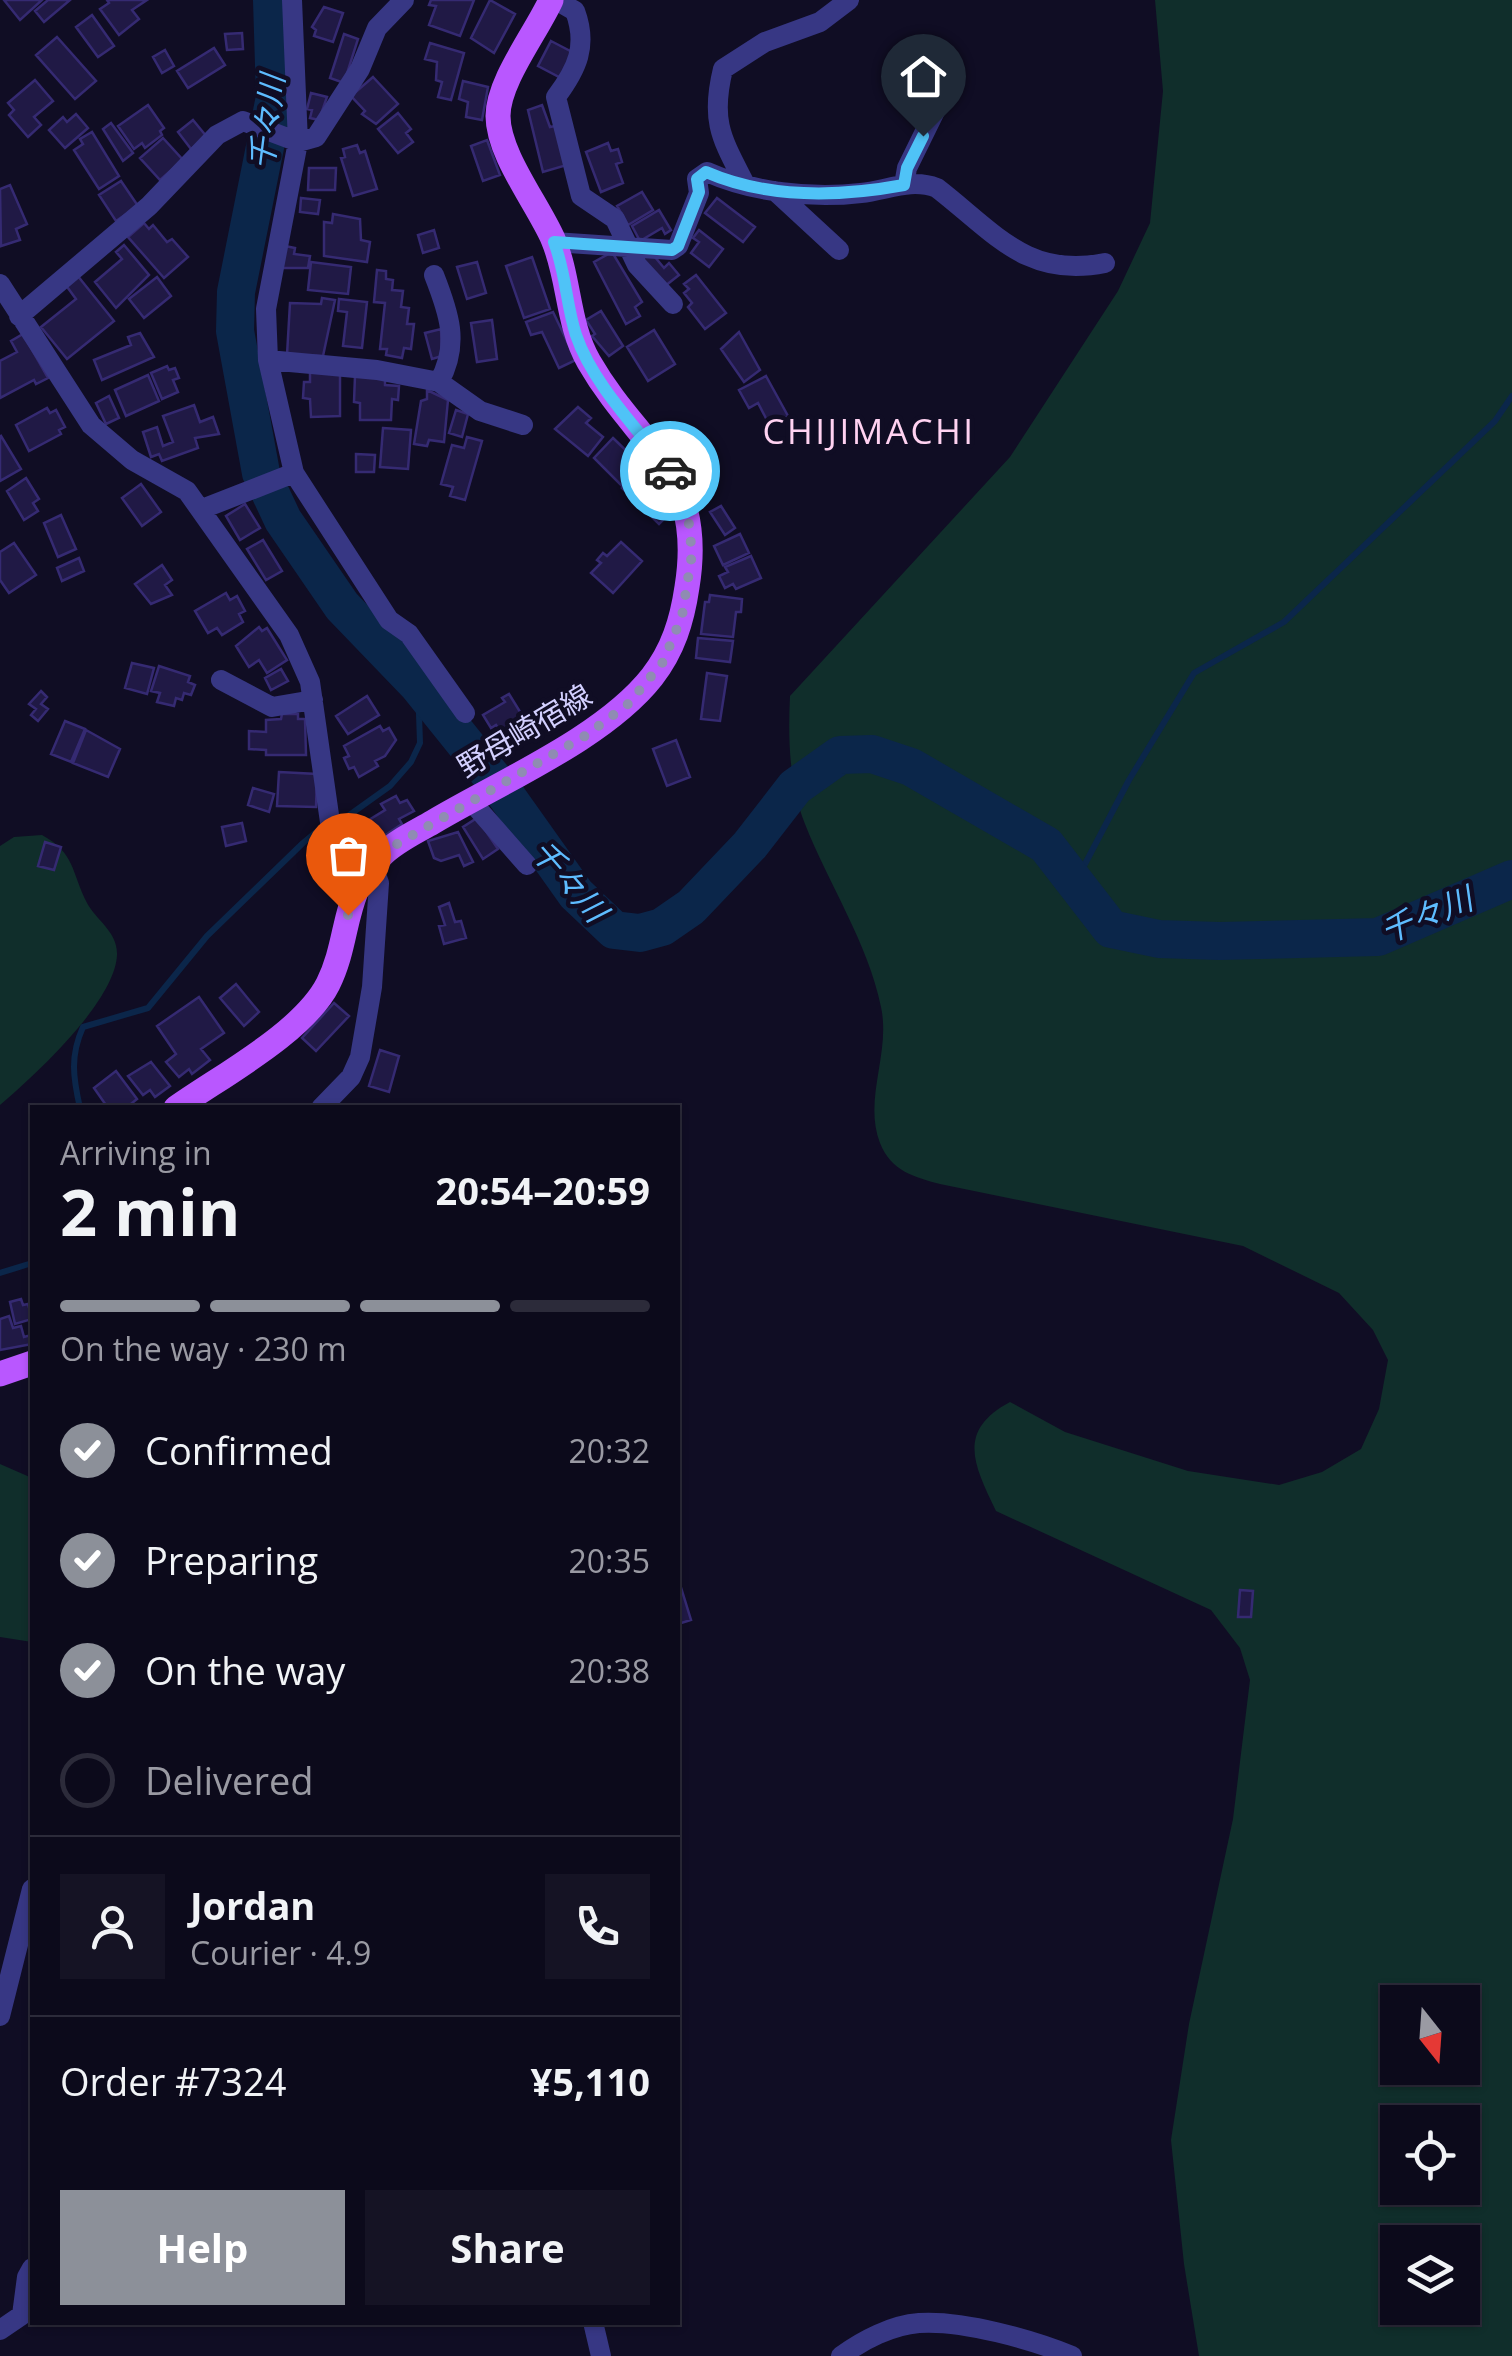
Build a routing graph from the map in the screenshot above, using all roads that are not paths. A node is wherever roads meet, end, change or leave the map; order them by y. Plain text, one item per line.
1 (292, 0) edge
2 (404, 0) edge
3 (553, 0) edge
4 (849, 0) edge
5 (939, 103) dead end
6 (298, 142) junction
7 (745, 184) junction
8 (904, 185) junction
9 (774, 189) junction
10 (554, 242) junction
11 (629, 246) junction
12 (838, 250) dead end
13 (1105, 264) dead end
14 (434, 275) dead end
15 (0, 284) edge
16 (672, 304) dead end
17 (19, 316) junction
18 (268, 360) junction
19 (439, 382) junction
20 (523, 425) dead end
21 (289, 474) junction
22 (202, 509) junction
23 (221, 680) dead end
24 (313, 700) junction
25 (464, 713) dead end
26 (471, 799) junction
27 (527, 865) dead end
28 (365, 872) junction
29 (180, 1105) edge
30 (324, 1105) edge
31 (30, 1364) edge
32 (0, 1374) edge
33 (30, 1898) edge
34 (0, 2016) edge
35 (30, 2277) edge
36 (595, 2325) edge
37 (0, 2330) edge
38 (601, 2356) edge
39 (840, 2356) edge
40 (1072, 2356) edge

1 - 6 street
2 - 6 street
3 - 10 main road, 野母崎宿線
3 - 11 street
4 - 7 street
5 - 8 street
6 - 17 street
6 - 18 street
7 - 9 street
7 - 11 street
8 - 9 street
8 - 13 street
9 - 12 street
10 - 11 street
10 - 26 main road, 野母崎宿線
11 - 16 street
14 - 19 street
15 - 17 street
17 - 22 street
18 - 19 street
18 - 21 street
19 - 20 street
21 - 22 street
21 - 25 street
22 - 24 street
23 - 24 street
24 - 28 street
26 - 27 street
26 - 28 main road, 野母崎宿線
28 - 29 main road
28 - 30 street
31 - 32 main road
33 - 34 street
35 - 37 street
36 - 38 street
39 - 40 street

